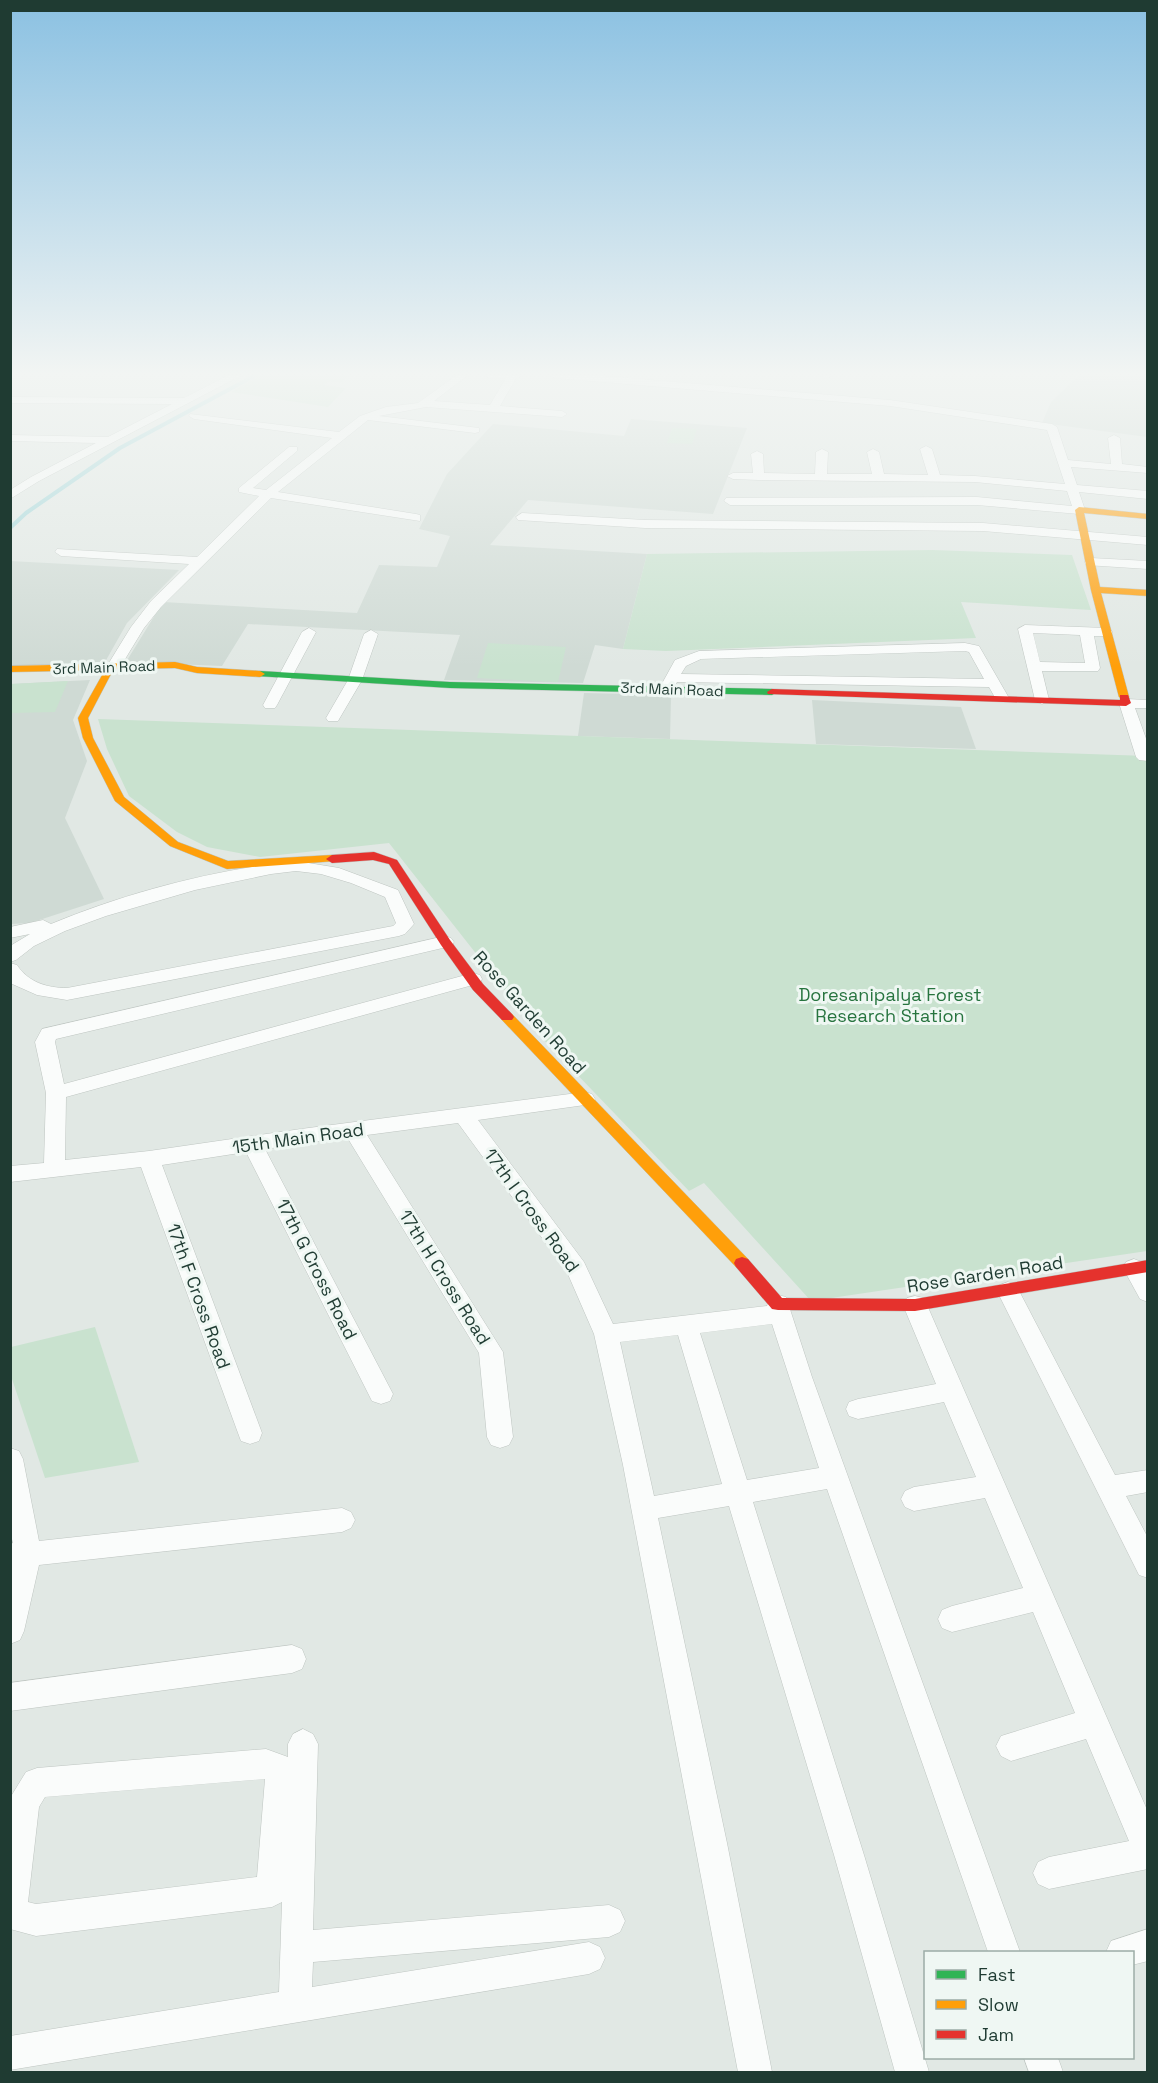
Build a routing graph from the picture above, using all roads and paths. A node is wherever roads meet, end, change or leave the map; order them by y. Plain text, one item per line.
1 (48, 472) edge
2 (266, 472) edge
3 (296, 472) edge
4 (759, 472) edge
5 (821, 472) edge
6 (878, 472) edge
7 (933, 472) edge
8 (1066, 472) edge
9 (733, 476) dead end
10 (759, 477) junction
11 (821, 478) junction
12 (879, 478) junction
13 (10, 479) edge
14 (35, 479) junction
15 (935, 479) junction
16 (975, 479) junction
17 (1072, 488) junction
18 (268, 494) junction
19 (1148, 495) edge
20 (10, 496) edge
21 (730, 501) dead end
22 (977, 501) junction
23 (1080, 510) junction
24 (522, 517) dead end
25 (1148, 517) edge
26 (416, 518) dead end
27 (983, 527) junction
28 (1084, 534) junction
29 (1148, 540) edge
30 (985, 544) dead end
31 (61, 552) dead end
32 (202, 561) junction
33 (1091, 562) junction
34 (1148, 565) edge
35 (1096, 590) junction
36 (1148, 593) edge
37 (1086, 631) junction
38 (309, 632) dead end
39 (1106, 632) junction
40 (371, 634) dead end
41 (1034, 666) junction
42 (10, 669) edge
43 (111, 670) junction
44 (285, 676) junction
45 (10, 677) edge
46 (355, 680) junction
47 (993, 682) junction
48 (669, 683) junction
49 (1002, 698) junction
50 (1042, 700) junction
51 (1126, 703) junction
52 (1148, 704) edge
53 (270, 705) dead end
54 (333, 718) dead end
55 (1142, 734) edge
56 (1144, 757) dead end
57 (228, 870) junction
58 (10, 933) edge
59 (445, 942) junction
60 (10, 956) edge
61 (10, 969) edge
62 (473, 979) junction
63 (56, 1093) junction
64 (585, 1099) junction
65 (463, 1115) junction
66 (354, 1130) junction
67 (252, 1143) junction
68 (149, 1159) junction
69 (54, 1168) junction
70 (10, 1174) edge
71 (1141, 1267) edge
72 (1008, 1291) junction
73 (1148, 1293) edge
74 (915, 1305) junction
75 (779, 1309) junction
76 (686, 1324) junction
77 (606, 1334) junction
78 (951, 1391) junction
79 (381, 1394) dead end
80 (858, 1409) dead end
81 (250, 1433) dead end
82 (500, 1437) dead end
83 (10, 1460) edge
84 (836, 1476) junction
85 (1148, 1481) edge
86 (992, 1485) junction
87 (1108, 1488) junction
88 (737, 1492) junction
89 (914, 1499) dead end
90 (644, 1509) junction
91 (342, 1520) dead end
92 (19, 1555) edge
93 (1148, 1566) edge
94 (1040, 1597) junction
95 (951, 1619) dead end
96 (10, 1631) edge
97 (292, 1659) dead end
98 (10, 1697) edge
99 (1093, 1722) junction
100 (303, 1744) dead end
101 (1011, 1746) dead end
102 (16, 1817) edge
103 (1148, 1851) edge
104 (1049, 1873) dead end
105 (609, 1921) dead end
106 (1148, 1946) edge
107 (297, 1947) junction
108 (1003, 1951) edge
109 (1129, 1951) edge
110 (589, 1958) dead end
111 (295, 2007) junction
112 (10, 2053) edge
113 (755, 2073) edge
114 (912, 2073) edge

1 - 14 street
2 - 18 street
3 - 18 street, Rose Garden Road
4 - 10 street
5 - 11 street
6 - 12 street
7 - 15 street
8 - 17 street
9 - 10 street
10 - 11 street
11 - 12 street
12 - 15 street
13 - 14 street
14 - 20 street
15 - 16 street
16 - 17 street
16 - 22 street
17 - 19 street
17 - 23 street
18 - 26 street
18 - 32 street, Rose Garden Road
21 - 22 street
22 - 23 street
22 - 27 street
23 - 25 street
23 - 28 street
24 - 27 street
27 - 28 street
27 - 30 street
28 - 29 street
28 - 33 street
31 - 32 street
32 - 43 street, Rose Garden Road
33 - 34 street
33 - 35 street
35 - 36 street
35 - 39 street
37 - 39 street
37 - 41 street
37 - 41 street
38 - 44 street
39 - 51 street
40 - 46 street
41 - 50 street
42 - 43 street, 3rd Main Road
43 - 44 street, 3rd Main Road
43 - 45 street, 3rd Main Road
43 - 57 street, Rose Garden Road
44 - 46 street, 3rd Main Road
44 - 53 street
46 - 48 street, 3rd Main Road
46 - 54 street
47 - 48 street
47 - 48 street
47 - 49 street
48 - 49 street, 3rd Main Road
49 - 50 street, 3rd Main Road
50 - 51 street, 3rd Main Road
51 - 52 street, 3rd Main Road
51 - 55 street
55 - 56 street
57 - 58 street
57 - 59 street, Rose Garden Road
57 - 60 street
57 - 61 street
59 - 62 street, Rose Garden Road
59 - 63 street
62 - 63 street
62 - 64 street, Rose Garden Road
63 - 69 street
64 - 65 street, 15th Main Road
64 - 75 street, Rose Garden Road
65 - 66 street, 15th Main Road
65 - 77 street, 17th I Cross Road
66 - 67 street, 15th Main Road
66 - 82 street, 17th H Cross Road
67 - 68 street, 15th Main Road
67 - 79 street, 17th G Cross Road
68 - 69 street, 15th Main Road
68 - 81 street, 17th F Cross Road
69 - 70 street, 15th Main Road
71 - 72 street, Rose Garden Road
71 - 73 street
72 - 74 street, Rose Garden Road
72 - 87 street
74 - 75 street, Rose Garden Road
74 - 78 street
75 - 76 street
75 - 84 street
76 - 77 street
76 - 88 street
77 - 90 street, 17th I Cross Road
78 - 80 street
78 - 86 street
83 - 92 street
84 - 88 street
84 - 108 street
85 - 87 street
86 - 89 street
86 - 94 street
87 - 93 street
88 - 90 street
88 - 114 street
90 - 113 street, 17th I Cross Road
91 - 92 street
92 - 96 street
94 - 95 street
94 - 99 street
97 - 98 street
99 - 101 street
99 - 103 street
100 - 107 street
102 - 102 street
103 - 104 street
105 - 107 street
106 - 109 street
107 - 111 street
110 - 111 street
111 - 112 street

